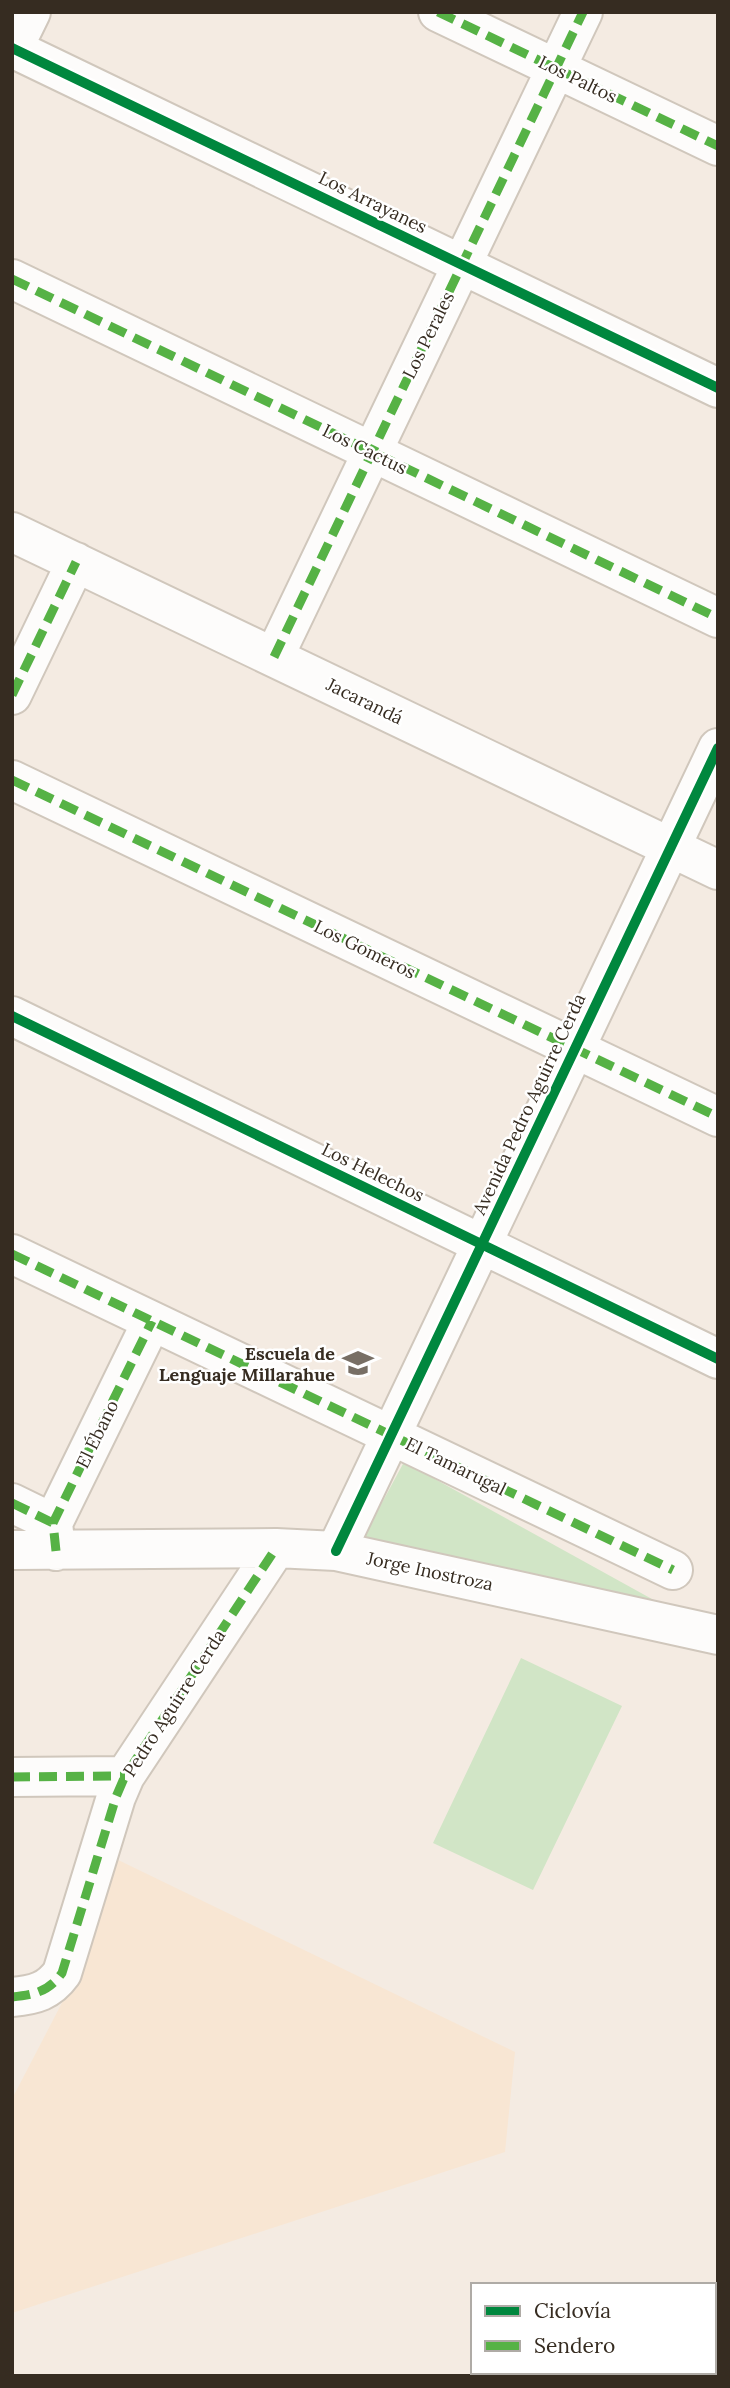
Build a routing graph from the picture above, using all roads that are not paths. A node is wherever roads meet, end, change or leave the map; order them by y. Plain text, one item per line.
1 (31, 12) edge
2 (438, 12) edge
3 (583, 12) edge
4 (13, 49) edge
5 (556, 69) junction
6 (718, 146) edge
7 (462, 264) junction
8 (12, 279) edge
9 (718, 388) edge
10 (372, 452) junction
11 (12, 532) edge
12 (76, 562) junction
13 (718, 618) edge
14 (274, 657) junction
15 (12, 695) edge
16 (718, 748) edge
17 (12, 780) edge
18 (670, 847) junction
19 (718, 870) edge
20 (12, 1016) edge
21 (575, 1049) junction
22 (718, 1117) edge
23 (482, 1244) junction
24 (12, 1254) edge
25 (152, 1321) junction
26 (718, 1359) edge
27 (391, 1435) junction
28 (12, 1503) edge
29 (55, 1537) junction
30 (276, 1548) junction
31 (12, 1550) edge
32 (336, 1551) junction
33 (673, 1570) dead end
34 (718, 1635) edge
35 (125, 1776) junction
36 (12, 1777) edge
37 (12, 1997) edge

1 - 4 street
2 - 5 street, Los Paltos
3 - 5 street, Los Perales
4 - 7 street, Los Arrayanes
5 - 6 street, Los Paltos
5 - 7 street, Los Perales
7 - 9 street, Los Arrayanes
7 - 10 street, Los Perales
8 - 10 street, Los Cactus
10 - 13 street, Los Cactus
10 - 14 street, Los Perales
11 - 12 street, Jacarandá
12 - 14 street, Jacarandá
12 - 15 street
14 - 18 street, Jacarandá
16 - 18 street, Avenida Pedro Aguirre Cerda
17 - 21 street, Los Gomeros
18 - 19 street, Jacarandá
18 - 21 street, Avenida Pedro Aguirre Cerda
20 - 23 street, Los Helechos
21 - 22 street, Los Gomeros
21 - 23 street, Avenida Pedro Aguirre Cerda
23 - 26 street, Los Helechos
23 - 27 street, Avenida Pedro Aguirre Cerda
24 - 25 street, El Tamarugal
25 - 27 street, El Tamarugal
25 - 29 street, El Ébano
27 - 32 street, Avenida Pedro Aguirre Cerda
27 - 33 street, El Tamarugal
28 - 29 street
29 - 30 street, Jorge Inostroza
29 - 31 street, Jorge Inostroza
30 - 32 street, Jorge Inostroza
30 - 35 street, Pedro Aguirre Cerda
32 - 34 street, Jorge Inostroza
35 - 36 street
35 - 37 street, Pedro Aguirre Cerda

